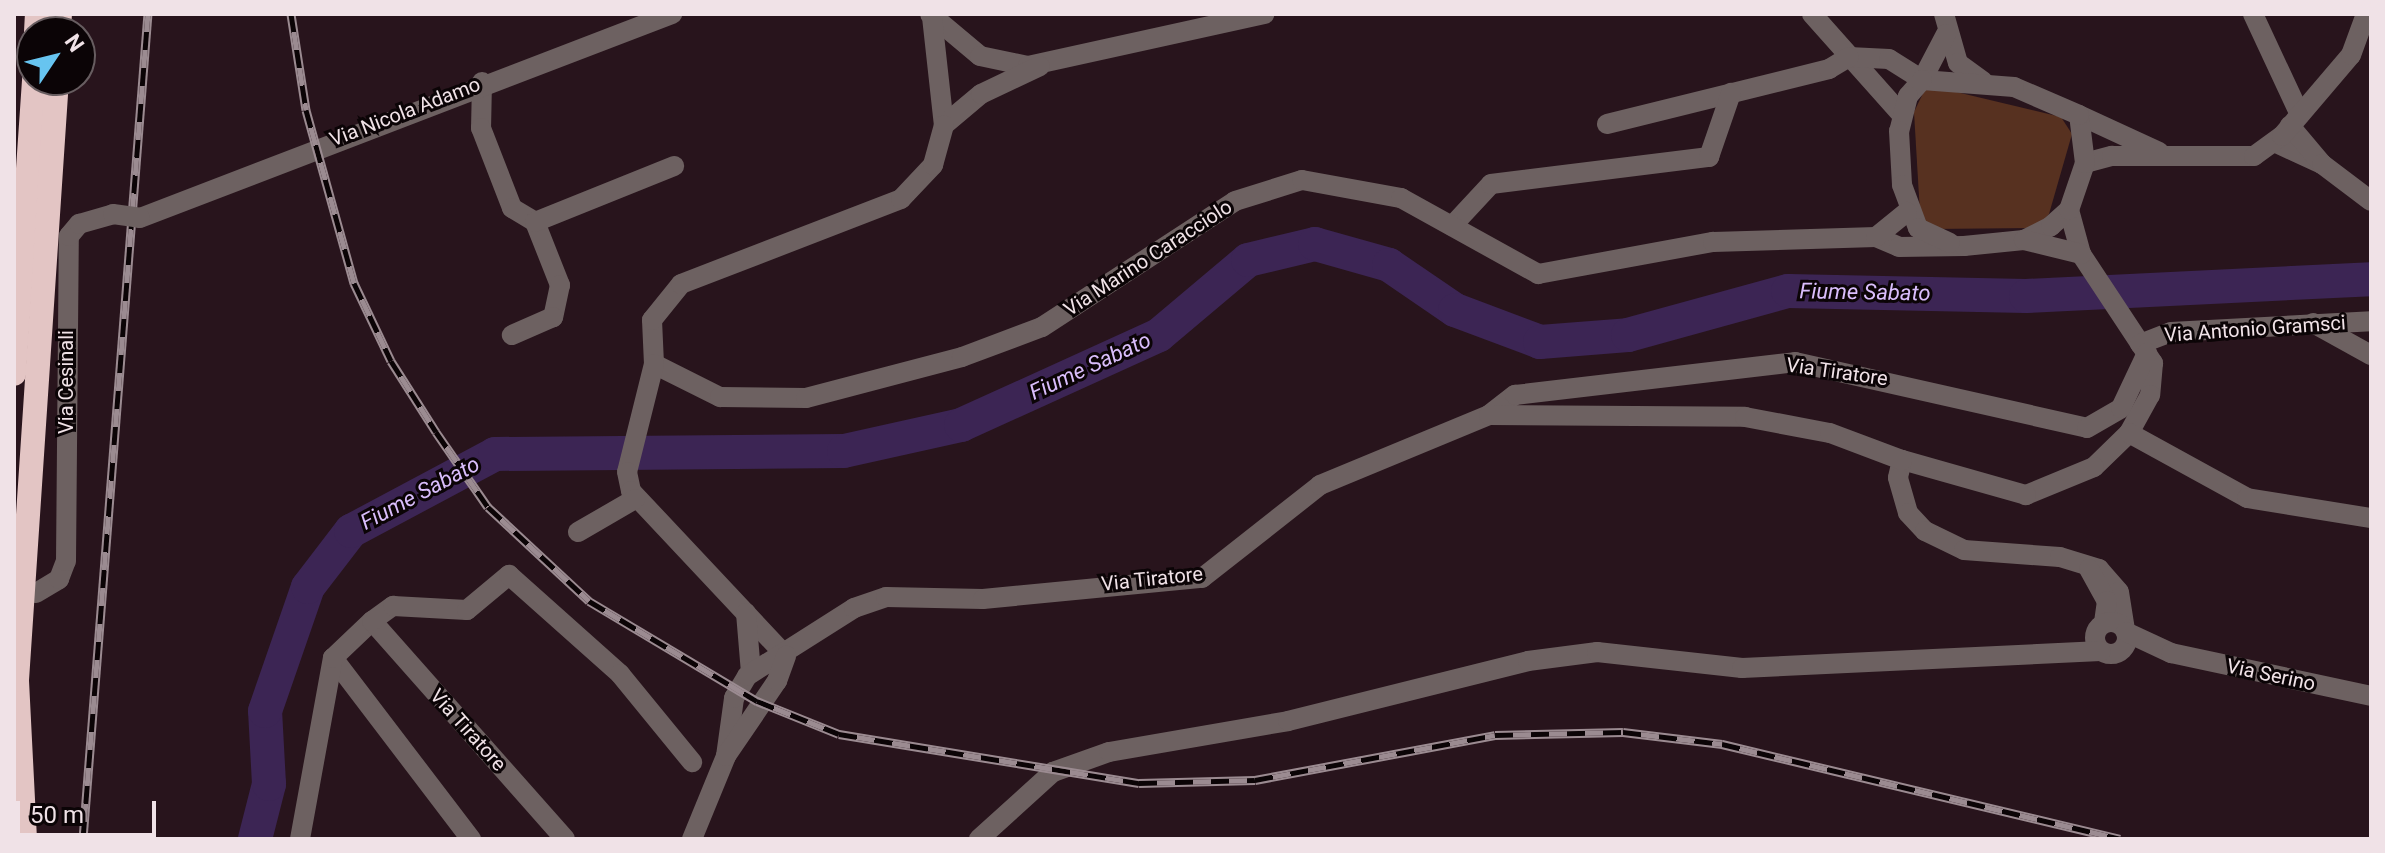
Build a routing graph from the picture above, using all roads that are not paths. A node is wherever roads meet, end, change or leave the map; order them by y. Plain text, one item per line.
1 (672, 14) edge
2 (1264, 14) edge
3 (1812, 14) edge
4 (2253, 14) edge
5 (2366, 14) edge
6 (931, 15) edge
7 (1945, 24) edge
8 (1849, 57) junction
9 (1889, 59) junction
10 (999, 62) junction
11 (1043, 65) junction
12 (1922, 80) junction
13 (482, 82) junction
14 (1987, 83) junction
15 (993, 90) junction
16 (1731, 93) junction
17 (33, 96) edge
18 (56, 96) edge
19 (1902, 115) junction
20 (2079, 115) junction
21 (2295, 120) junction
22 (1607, 124) dead end
23 (944, 125) junction
24 (2274, 142) junction
25 (2174, 159) junction
26 (2085, 163) junction
27 (2322, 164) junction
28 (674, 166) dead end
29 (2371, 201) edge
30 (2069, 210) junction
31 (1907, 212) junction
32 (140, 218) joint
33 (535, 222) junction
34 (1452, 226) junction
35 (1876, 237) junction
36 (2024, 240) junction
37 (1950, 243) junction
38 (2081, 254) junction
39 (2371, 321) edge
40 (2313, 323) junction
41 (512, 335) dead end
42 (2143, 348) junction
43 (2371, 355) edge
44 (654, 364) junction
45 (14, 374) edge
46 (1489, 415) junction
47 (2129, 433) junction
48 (1902, 460) junction
49 (635, 499) junction
50 (2371, 518) edge
51 (578, 532) dead end
52 (2086, 566) junction
53 (36, 593) dead end
54 (746, 613) junction
55 (372, 621) junction
56 (2126, 631) junction
57 (2104, 640) junction
58 (2171, 653) junction
59 (786, 656) junction
60 (333, 658) junction
61 (751, 673) junction
62 (2371, 696) edge
63 (726, 756) junction
64 (692, 762) dead end
65 (25, 839) edge
66 (300, 839) edge
67 (471, 839) edge
68 (565, 839) edge
69 (692, 839) edge
70 (979, 839) edge

1 - 13 street, Via Nicola Adamo
2 - 11 street
3 - 8 street
4 - 21 street
5 - 21 street
6 - 10 street
6 - 23 street
7 - 9 street
7 - 12 street
7 - 14 street
8 - 9 street
8 - 16 street
8 - 19 street
9 - 12 street
10 - 11 street
10 - 15 street
11 - 15 street
12 - 14 street
12 - 19 street
13 - 32 street, Via Nicola Adamo
13 - 33 street
14 - 20 street
15 - 23 street
16 - 22 street
16 - 34 street
17 - 45 highway
18 - 65 highway
19 - 31 street
20 - 25 street
20 - 26 street
21 - 24 street
21 - 27 street
23 - 44 street
24 - 25 street
24 - 27 street
25 - 26 street
26 - 30 street
27 - 29 street
28 - 33 street
30 - 36 street
30 - 38 street
31 - 35 street
31 - 37 street
32 - 53 street, Via Cesinali, bridge
33 - 41 street
34 - 35 street, Via Marino Caracciolo
34 - 44 street, Via Marino Caracciolo
35 - 37 street, Via Marino Caracciolo
36 - 37 street
36 - 38 street
38 - 42 street
39 - 40 street, Via Antonio Gramsci
40 - 42 street, Via Antonio Gramsci
40 - 43 street
42 - 46 street, Via Tiratore
42 - 47 street, Via Tiratore
44 - 49 street
46 - 48 street, Via Tiratore
46 - 59 street, Via Tiratore
47 - 48 street, Via Tiratore
47 - 50 street
48 - 52 street
49 - 51 street
49 - 54 street
52 - 56 street
52 - 57 street
54 - 59 street
54 - 61 street
55 - 60 street
55 - 64 street
55 - 68 street, Via Tiratore
56 - 57 street
56 - 58 street, Via Serino
57 - 58 street, Via Serino
57 - 70 street, Via Serino
58 - 62 street, Via Serino
59 - 61 street, Via Tiratore
59 - 63 street
60 - 66 street
60 - 67 street
61 - 63 street
63 - 69 street

